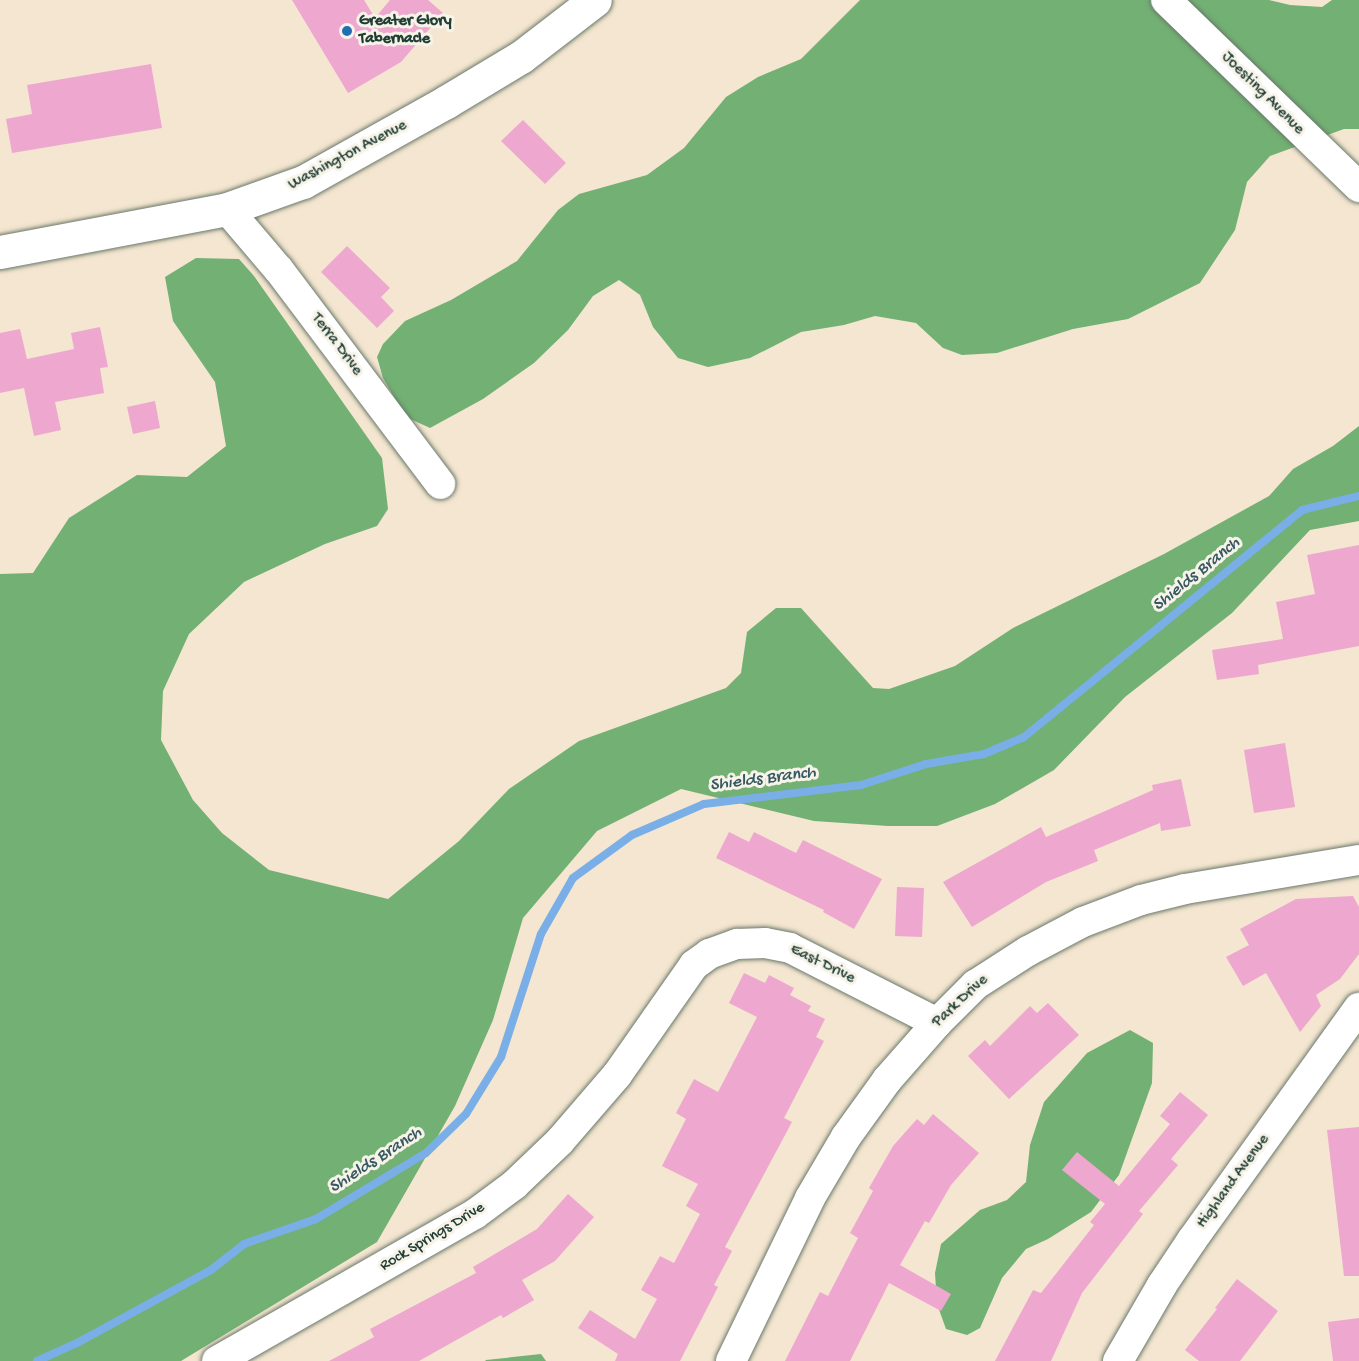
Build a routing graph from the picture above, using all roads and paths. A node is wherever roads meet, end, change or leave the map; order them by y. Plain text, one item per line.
1 (595, 0) edge
2 (1166, 0) edge
3 (1359, 187) edge
4 (227, 209) junction
5 (0, 252) edge
6 (440, 484) dead end
7 (1359, 860) edge
8 (1359, 1008) edge
9 (937, 1023) junction
10 (617, 1075) joint
11 (217, 1361) edge
12 (731, 1361) edge
13 (1118, 1361) edge

1 - 4 main road, Washington Avenue
2 - 3 street, Joesting Avenue
4 - 5 main road, Washington Avenue
4 - 6 street, Terra Drive
7 - 9 street, Park Drive
8 - 13 street, Highland Avenue
9 - 10 street, East Drive
9 - 12 street, Park Drive
10 - 11 street, Rock Springs Drive

